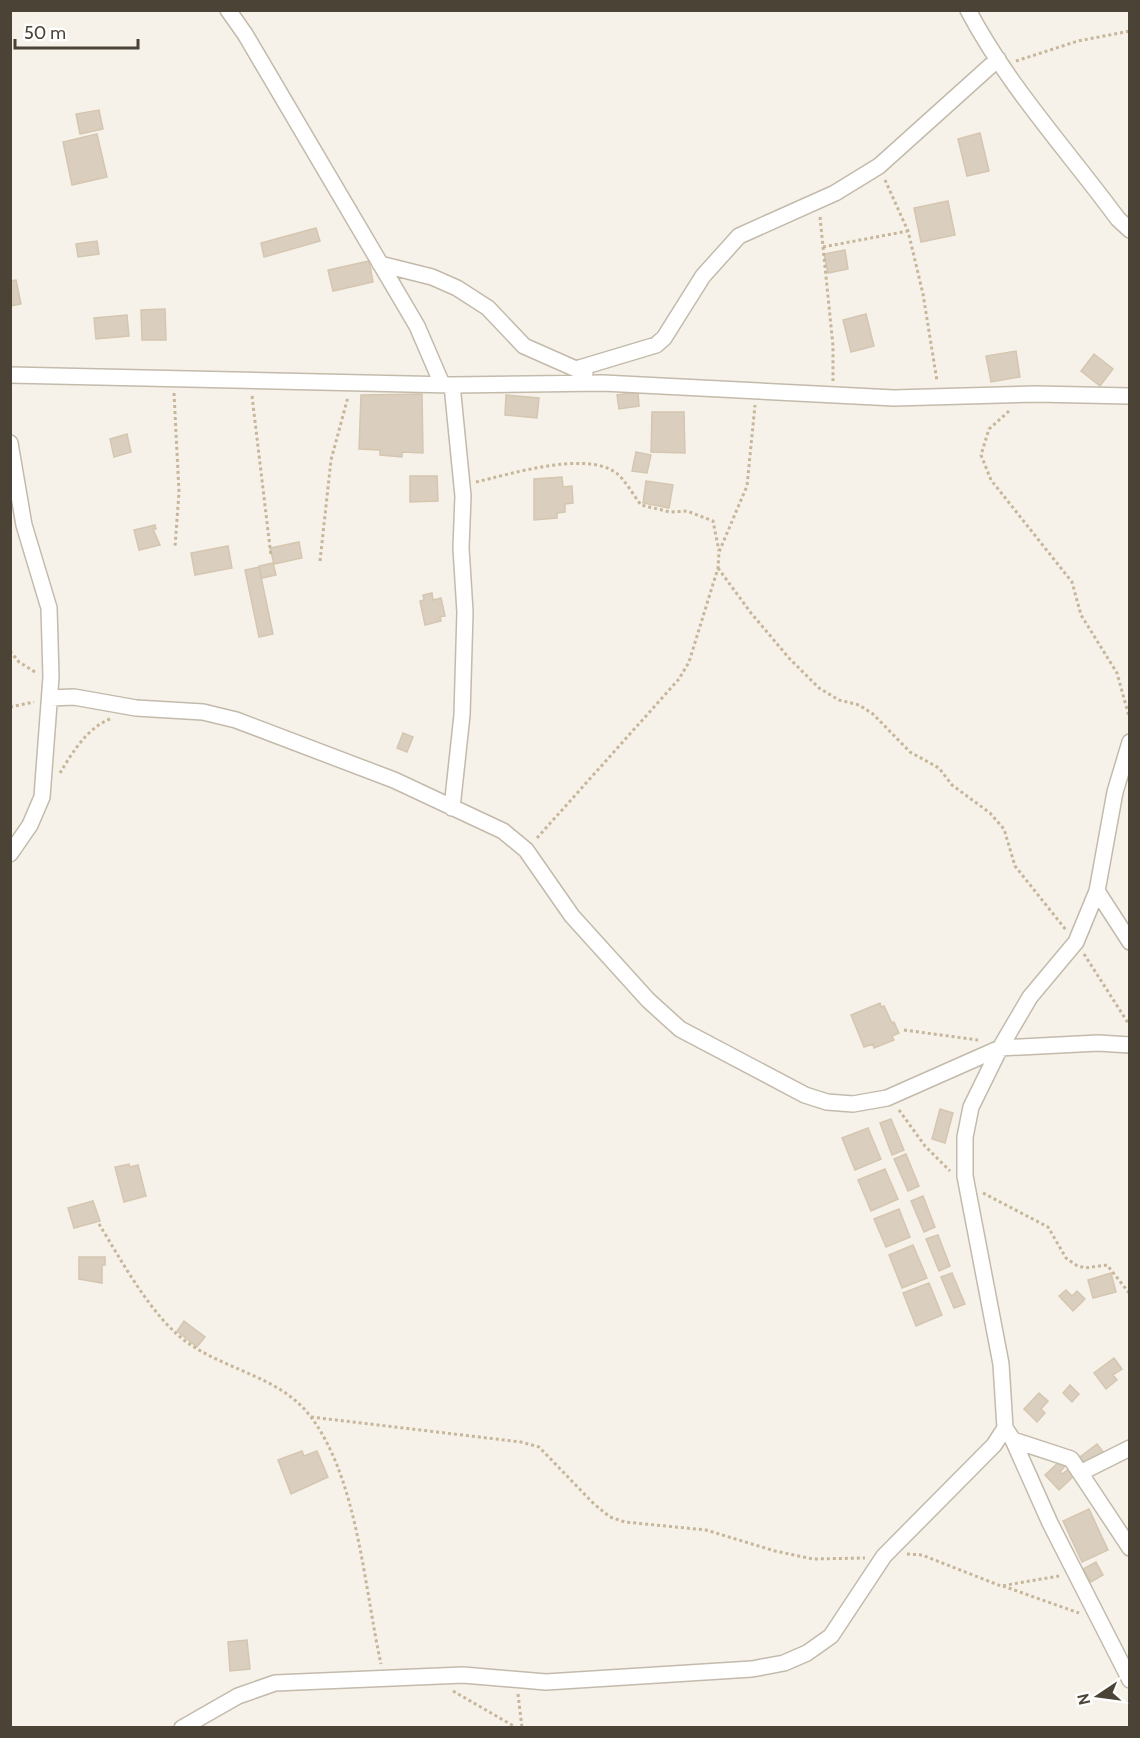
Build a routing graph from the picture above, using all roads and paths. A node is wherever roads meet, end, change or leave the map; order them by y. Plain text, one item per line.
1 (228, 10) edge
2 (968, 10) edge
3 (1130, 31) edge
4 (1000, 62) junction
5 (879, 166) junction
6 (818, 200) junction
7 (1130, 230) edge
8 (908, 231) junction
9 (823, 248) junction
10 (380, 264) junction
11 (576, 369) junction
12 (10, 375) edge
13 (172, 377) junction
14 (248, 379) junction
15 (353, 381) junction
16 (603, 383) junction
17 (447, 385) junction
18 (756, 391) junction
19 (833, 395) junction
20 (1130, 396) edge
21 (939, 398) junction
22 (1011, 409) dead end
23 (10, 444) edge
24 (463, 496) junction
25 (175, 547) dead end
26 (719, 552) junction
27 (271, 556) dead end
28 (320, 561) dead end
29 (718, 568) junction
30 (10, 651) edge
31 (51, 677) junction
32 (50, 698) junction
33 (10, 707) edge
34 (113, 718) dead end
35 (1130, 720) edge
36 (1130, 742) edge
37 (42, 797) junction
38 (453, 808) junction
39 (526, 850) junction
40 (10, 854) edge
41 (1097, 891) junction
42 (1076, 942) junction
43 (1130, 942) edge
44 (1130, 1026) edge
45 (904, 1030) dead end
46 (1130, 1045) edge
47 (997, 1050) junction
48 (887, 1098) junction
49 (967, 1185) junction
50 (99, 1224) dead end
51 (1130, 1294) edge
52 (311, 1417) junction
53 (1009, 1434) junction
54 (1130, 1448) edge
55 (1082, 1472) junction
56 (1130, 1548) edge
57 (884, 1556) junction
58 (1075, 1572) junction
59 (1002, 1586) junction
60 (1102, 1626) junction
61 (384, 1677) junction
62 (516, 1678) junction
63 (1130, 1680) edge
64 (445, 1688) dead end
65 (202, 1722) edge
66 (182, 1728) edge
67 (517, 1728) edge
68 (522, 1728) edge

1 - 10 street
2 - 4 street
3 - 4 path
4 - 5 street
4 - 7 street
5 - 6 street
5 - 8 path
6 - 9 path
6 - 11 street
8 - 9 path
8 - 21 path
9 - 19 path
10 - 11 street
10 - 17 street
11 - 16 street
12 - 13 street
13 - 14 street
13 - 25 path
14 - 15 street
14 - 27 path
15 - 17 street
15 - 28 path
16 - 17 street
16 - 18 street
17 - 24 street
18 - 19 street
18 - 26 path
19 - 21 street
20 - 21 street
22 - 35 path
23 - 31 street
24 - 26 path
24 - 38 street
26 - 29 path
29 - 39 path
29 - 42 path
30 - 31 path
31 - 32 street
32 - 33 path
32 - 37 street
32 - 38 street
34 - 37 path
36 - 41 street
37 - 40 street
38 - 39 street
39 - 48 street
41 - 42 street
41 - 43 street
42 - 44 path
42 - 47 street
45 - 47 path
46 - 47 street
47 - 48 street
47 - 49 street
48 - 49 path
49 - 51 path
49 - 53 street
50 - 52 path
52 - 57 path
52 - 61 path
53 - 55 street
53 - 57 street
53 - 58 street
54 - 55 street
55 - 56 street
57 - 59 path
57 - 62 street
58 - 59 path
58 - 60 street
59 - 60 path
60 - 63 street
61 - 62 street
61 - 65 street
62 - 68 path
64 - 67 path
65 - 66 street

